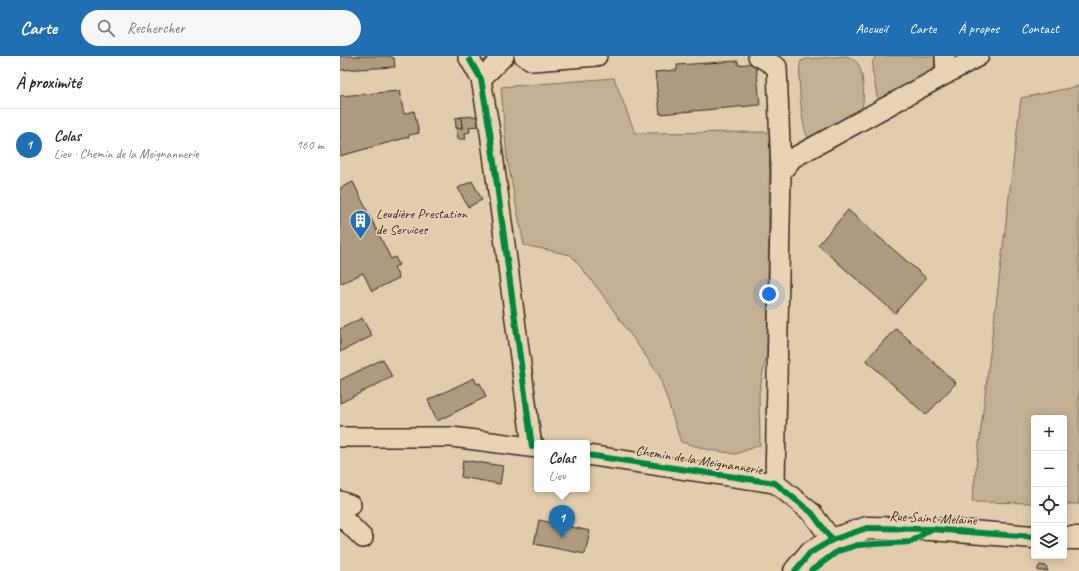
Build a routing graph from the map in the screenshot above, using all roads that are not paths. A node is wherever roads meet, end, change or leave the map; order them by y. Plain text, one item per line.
1 (504, 56) edge
2 (524, 56) edge
3 (597, 56) edge
4 (758, 56) edge
5 (979, 56) edge
6 (469, 58) edge
7 (945, 65) edge
8 (481, 79) junction
9 (781, 172) junction
10 (340, 437) edge
11 (534, 447) edge
12 (590, 455) edge
13 (775, 483) junction
14 (344, 507) edge
15 (1031, 537) edge
16 (363, 538) dead end
17 (1067, 538) edge
18 (1079, 538) edge
19 (832, 540) junction
20 (795, 571) edge

1 - 8 street
2 - 3 street
4 - 9 street
5 - 7 street
6 - 8 street
7 - 9 street
8 - 11 street
9 - 13 street
10 - 11 street
12 - 13 street, Chemin de la Meignannerie
13 - 19 street, Chemin de la Meignannerie
14 - 16 street
15 - 19 main road, Rue Saint-Melaine
17 - 18 main road
19 - 20 main road, Rue Saint-Melaine

